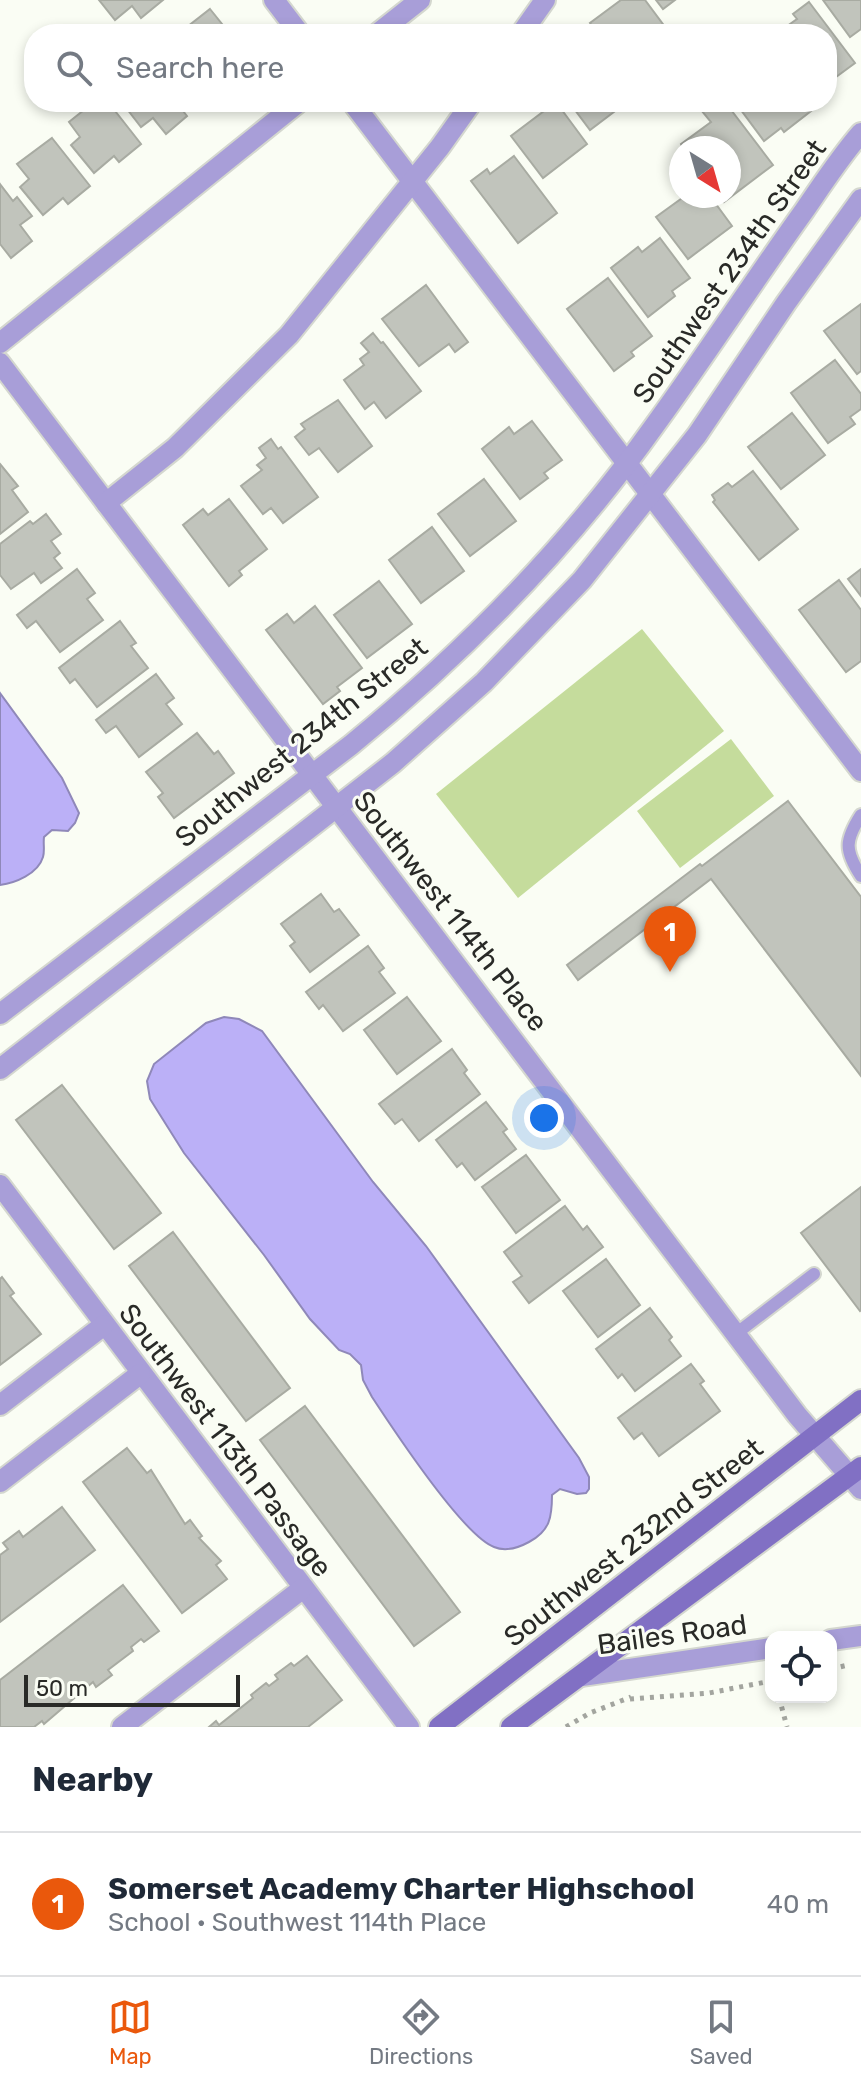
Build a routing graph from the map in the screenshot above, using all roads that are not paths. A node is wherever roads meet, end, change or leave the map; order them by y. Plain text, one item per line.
1 (274, 0) edge
2 (420, 0) edge
3 (545, 0) edge
4 (292, 24) edge
5 (390, 24) edge
6 (528, 24) edge
7 (287, 112) edge
8 (360, 112) edge
9 (464, 112) edge
10 (861, 133) edge
11 (412, 181) junction
12 (861, 199) edge
13 (0, 343) edge
14 (0, 363) edge
15 (626, 462) junction
16 (650, 494) junction
17 (106, 503) junction
18 (857, 757) edge
19 (312, 775) junction
20 (336, 807) junction
21 (861, 815) edge
22 (861, 876) edge
23 (0, 1014) edge
24 (0, 1069) edge
25 (0, 1185) edge
26 (814, 1274) dead end
27 (104, 1325) junction
28 (737, 1333) junction
29 (140, 1374) junction
30 (861, 1400) edge
31 (0, 1405) edge
32 (815, 1436) junction
33 (857, 1477) edge
34 (0, 1482) edge
35 (302, 1589) junction
36 (861, 1636) edge
37 (837, 1639) edge
38 (765, 1649) edge
39 (582, 1676) junction
40 (122, 1727) edge
41 (409, 1727) edge
42 (439, 1727) edge
43 (511, 1727) edge

1 - 4 street
2 - 5 street
3 - 6 street
7 - 13 street
8 - 11 street
9 - 11 street
10 - 15 street, Southwest 234th Street
11 - 15 street
11 - 17 street
12 - 16 street
14 - 17 street, Southwest 114th Place
15 - 16 street
15 - 19 street, Southwest 234th Street
16 - 18 street
16 - 20 street
17 - 19 street, Southwest 114th Place
19 - 20 street, Southwest 114th Place
19 - 23 street, Southwest 234th Street
20 - 24 street
20 - 28 street, Southwest 114th Place
21 - 22 lane
25 - 27 street, Southwest 113th Passage
26 - 28 lane
27 - 29 street, Southwest 113th Passage
27 - 31 street
28 - 32 street, Southwest 114th Place
29 - 34 street
29 - 35 street, Southwest 113th Passage
30 - 32 street, Southwest 232nd Street
32 - 33 street, Southwest 114th Place
32 - 42 street, Southwest 232nd Street
33 - 39 street
35 - 40 street
35 - 41 street, Southwest 113th Passage
36 - 37 street
38 - 39 street, Bailes Road
39 - 43 street

